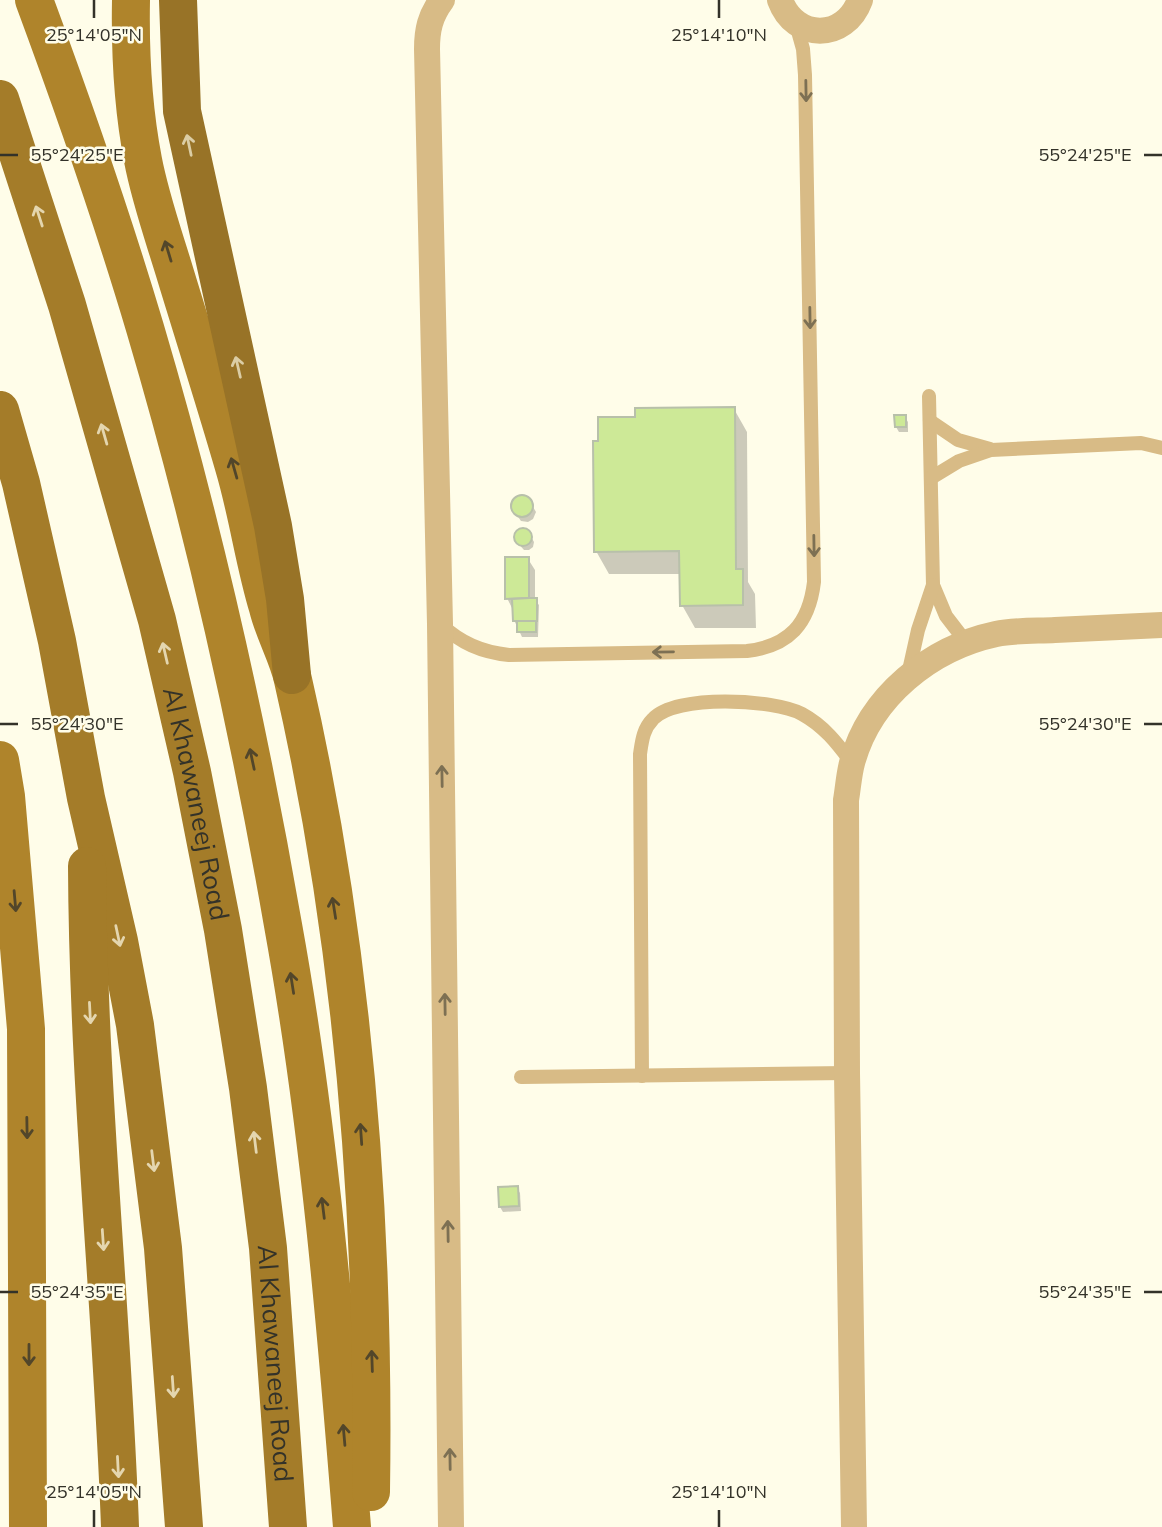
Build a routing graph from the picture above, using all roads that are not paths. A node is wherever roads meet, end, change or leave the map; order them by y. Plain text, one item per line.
1 (34, 0) edge
2 (131, 0) edge
3 (178, 0) edge
4 (442, 0) edge
5 (762, 0) edge
6 (881, 0) edge
7 (856, 7) edge
8 (789, 15) edge
9 (0, 99) edge
10 (929, 396) dead end
11 (0, 410) edge
12 (930, 421) junction
13 (1162, 436) edge
14 (1141, 443) junction
15 (1162, 448) edge
16 (991, 450) junction
17 (932, 478) junction
18 (933, 585) junction
19 (440, 624) junction
20 (1162, 625) edge
21 (966, 642) junction
22 (292, 675) junction
23 (908, 676) junction
24 (0, 760) edge
25 (852, 762) junction
26 (86, 798) junction
27 (847, 1073) junction
28 (642, 1076) junction
29 (521, 1077) dead end
30 (28, 1527) edge
31 (120, 1527) edge
32 (184, 1527) edge
33 (288, 1527) edge
34 (352, 1527) edge
35 (371, 1527) edge
36 (451, 1527) edge
37 (853, 1527) edge

34 -> 1 main road
22 -> 2 main road
22 -> 3 highway
4 - 19 street
5 - 8 street
6 - 7 street
7 - 8 street
8 -> 19 lane
33 -> 9 highway, Al Khawaneej Road
10 - 12 lane
11 - 26 highway
12 - 16 lane
12 - 17 lane
13 - 14 lane
14 - 15 lane
14 - 16 lane
16 - 17 lane
17 - 18 lane
18 - 21 lane
18 - 23 lane
36 -> 19 street
20 - 21 street
21 - 23 street
35 -> 22 main road
23 - 25 street
24 -> 30 main road
25 - 27 street
25 - 28 lane
26 -> 31 highway
26 -> 32 highway
27 - 28 lane
27 - 37 street
28 - 29 lane

